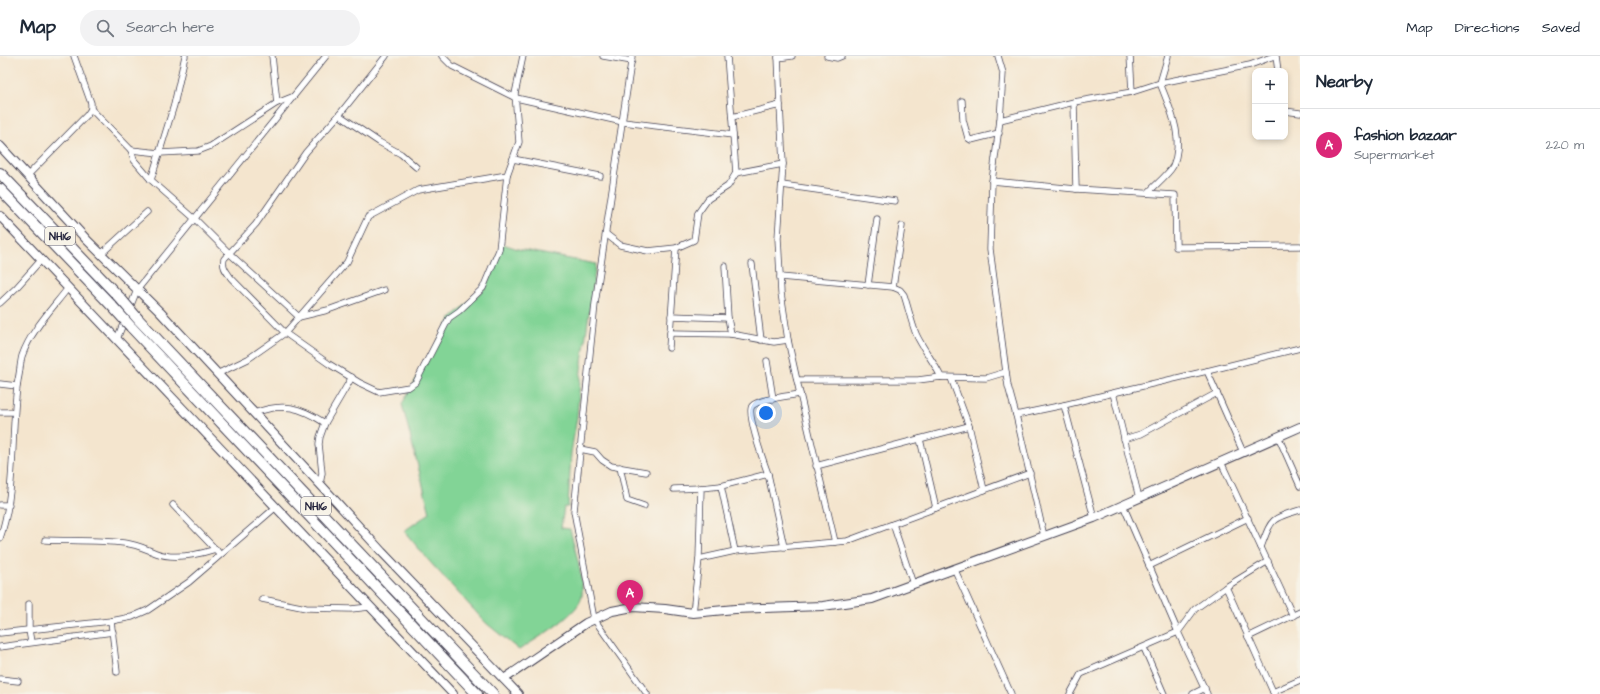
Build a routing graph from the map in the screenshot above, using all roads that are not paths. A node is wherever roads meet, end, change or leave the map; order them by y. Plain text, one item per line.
1 (74, 56) edge
2 (185, 56) edge
3 (272, 56) edge
4 (326, 56) edge
5 (386, 56) edge
6 (442, 56) edge
7 (523, 56) edge
8 (603, 56) edge
9 (727, 56) edge
10 (792, 56) edge
11 (827, 56) edge
12 (842, 56) edge
13 (998, 56) edge
14 (1130, 56) edge
15 (1168, 56) edge
16 (1275, 56) edge
17 (778, 57) edge
18 (632, 58) edge
19 (1277, 68) edge
20 (1160, 83) junction
21 (1132, 92) junction
22 (292, 97) junction
23 (516, 98) junction
24 (962, 101) dead end
25 (1074, 102) junction
26 (276, 103) junction
27 (780, 105) junction
28 (91, 109) junction
29 (1288, 111) edge
30 (1300, 113) edge
31 (339, 115) junction
32 (732, 117) junction
33 (1000, 120) junction
34 (623, 122) junction
35 (998, 133) junction
36 (733, 135) junction
37 (0, 146) edge
38 (131, 150) junction
39 (160, 153) junction
40 (513, 159) junction
41 (783, 164) junction
42 (416, 166) dead end
43 (0, 173) edge
44 (736, 173) junction
45 (28, 175) junction
46 (507, 175) junction
47 (600, 176) dead end
48 (151, 180) junction
49 (992, 180) junction
50 (782, 185) junction
51 (0, 189) edge
52 (1076, 189) junction
53 (1148, 193) junction
54 (895, 201) dead end
55 (147, 212) dead end
56 (0, 216) edge
57 (195, 219) junction
58 (876, 220) dead end
59 (902, 226) dead end
60 (606, 234) junction
61 (1300, 246) edge
62 (676, 248) junction
63 (229, 253) junction
64 (101, 254) junction
65 (42, 259) junction
66 (752, 264) dead end
67 (725, 266) dead end
68 (780, 277) junction
69 (868, 285) junction
70 (893, 287) junction
71 (68, 288) junction
72 (137, 290) junction
73 (384, 290) dead end
74 (0, 302) edge
75 (671, 316) junction
76 (299, 317) junction
77 (728, 318) junction
78 (285, 333) junction
79 (670, 333) junction
80 (731, 334) junction
81 (117, 339) junction
82 (761, 340) junction
83 (788, 340) junction
84 (669, 348) dead end
85 (1300, 348) edge
86 (767, 361) dead end
87 (1207, 371) junction
88 (1006, 372) junction
89 (217, 374) junction
90 (352, 377) junction
91 (941, 377) junction
92 (951, 378) junction
93 (797, 380) junction
94 (0, 384) edge
95 (17, 386) junction
96 (1113, 393) junction
97 (1217, 393) junction
98 (800, 394) junction
99 (773, 399) junction
100 (1064, 405) junction
101 (0, 412) edge
102 (14, 412) junction
103 (254, 413) junction
104 (1016, 415) junction
105 (325, 423) junction
106 (969, 426) junction
107 (1300, 427) edge
108 (1278, 436) junction
109 (920, 438) junction
110 (1124, 438) junction
111 (580, 449) junction
112 (1243, 452) junction
113 (1221, 462) junction
114 (816, 466) junction
115 (620, 467) junction
116 (646, 472) dead end
117 (1030, 473) junction
118 (768, 474) junction
119 (320, 484) junction
120 (721, 486) junction
121 (1300, 486) edge
122 (701, 488) junction
123 (674, 489) dead end
124 (984, 490) junction
125 (1139, 498) junction
126 (0, 505) edge
127 (9, 505) junction
128 (1123, 505) junction
129 (173, 506) dead end
130 (644, 506) dead end
131 (276, 508) junction
132 (936, 508) junction
133 (1300, 510) edge
134 (1094, 518) junction
135 (1248, 518) junction
136 (893, 524) junction
137 (1044, 536) junction
138 (0, 538) edge
139 (45, 540) dead end
140 (835, 542) junction
141 (784, 547) junction
142 (1261, 547) junction
143 (216, 549) junction
144 (735, 551) junction
145 (222, 554) junction
146 (700, 559) junction
147 (1268, 562) junction
148 (1149, 566) junction
149 (954, 568) junction
150 (913, 584) junction
151 (1226, 587) junction
152 (262, 599) dead end
153 (29, 604) dead end
154 (370, 607) junction
155 (1300, 612) edge
156 (693, 613) junction
157 (1293, 616) junction
158 (594, 619) junction
159 (111, 621) junction
160 (29, 630) junction
161 (113, 632) junction
162 (1178, 632) junction
163 (0, 633) edge
164 (1248, 637) junction
165 (31, 642) junction
166 (0, 647) edge
167 (1144, 648) junction
168 (117, 672) dead end
169 (0, 679) edge
170 (504, 679) junction
171 (18, 680) dead end
172 (1300, 680) edge
173 (1206, 691) edge
174 (1274, 693) edge
175 (453, 694) edge
176 (477, 694) edge
177 (493, 694) edge
178 (518, 694) edge
179 (647, 694) edge
180 (1011, 694) edge
181 (1070, 694) edge
182 (1164, 694) edge
183 (1192, 694) edge

1 - 28 street
2 - 39 street
3 - 26 street
4 - 22 street
5 - 31 street
6 - 23 street
7 - 23 street
8 - 18 street
9 - 32 street
10 - 17 street
11 - 12 street
13 - 33 street
14 - 21 street
15 - 20 street
16 - 19 street
16 - 20 street
17 - 27 street
18 - 34 street
20 - 21 street
20 - 53 street
21 - 25 street
22 - 26 street
22 - 57 street
23 - 34 street
23 - 40 street
24 - 35 street
25 - 33 street
25 - 52 street
26 - 39 street
27 - 32 street
27 - 41 street
28 - 38 street
28 - 45 street
29 - 30 street
31 - 42 street
31 - 63 street
32 - 36 street
33 - 35 street
34 - 36 street
34 - 60 street
35 - 49 street
36 - 44 street
37 - 45 street
38 - 39 street
38 - 48 street
39 - 48 street
40 - 46 street
40 - 47 street
41 - 44 street
41 - 50 street
43 - 177 highway, NH16, bridge
44 - 62 street
45 - 64 street
46 - 76 street
46 - 90 street
48 - 57 street
49 - 52 street
49 - 88 street
50 - 54 street
50 - 68 street
51 - 176 highway, NH16, bridge
52 - 53 street
53 - 61 street
55 - 64 street
56 - 65 street
57 - 63 street
57 - 72 street
58 - 69 street
59 - 70 street
60 - 62 street
60 - 111 street
62 - 75 street
63 - 76 street
63 - 78 street
64 - 72 street
65 - 71 street
65 - 74 street
66 - 82 street
67 - 77 street
68 - 69 street
68 - 83 street
69 - 70 street
70 - 91 street
71 - 81 street
71 - 95 street
72 - 81 street
72 - 89 street
73 - 76 street
75 - 77 street
75 - 79 street
76 - 78 street
77 - 80 street
78 - 89 street
78 - 90 street
79 - 80 street
79 - 84 street
80 - 82 street
81 - 131 street
82 - 83 street
83 - 93 street
85 - 87 street
86 - 99 street
87 - 96 street
87 - 97 street
88 - 92 street
88 - 104 street
89 - 103 street
90 - 105 street
91 - 92 street
91 - 93 street
92 - 106 street
93 - 98 street
94 - 95 street
95 - 102 street
96 - 100 street
96 - 110 street
97 - 110 street
97 - 112 street
98 - 99 street
98 - 114 street
99 - 118 street
100 - 104 street
100 - 134 street
101 - 102 street
102 - 127 street
103 - 105 street
103 - 119 street
104 - 117 street
105 - 119 street
106 - 109 street
106 - 124 street
107 - 108 street
108 - 112 street
108 - 121 street
109 - 114 street
109 - 132 street
110 - 125 street
111 - 115 street
111 - 158 street
112 - 113 street
113 - 125 street
113 - 135 street
114 - 140 street
115 - 116 street
115 - 130 street
117 - 124 street
117 - 137 street
118 - 120 street
118 - 141 street
119 - 170 street
120 - 122 street
120 - 144 street
122 - 123 street
122 - 146 street
124 - 132 street
125 - 128 street
126 - 127 street
127 - 138 street
128 - 134 street
128 - 148 street
129 - 143 street
131 - 145 street
131 - 154 street
132 - 136 street
133 - 142 street
134 - 137 street
135 - 142 street
135 - 148 street
136 - 140 street
136 - 150 street
137 - 149 street
139 - 143 street
140 - 141 street
141 - 144 street
142 - 147 street
143 - 145 street
144 - 146 street
145 - 159 street
146 - 156 street
147 - 151 street
147 - 157 street
148 - 162 street
149 - 150 street
149 - 180 street
150 - 156 street
151 - 162 street
151 - 164 street
152 - 154 street
153 - 160 street
154 - 175 street
155 - 157 street
156 - 158 street
157 - 164 street
158 - 170 street
158 - 179 street
159 - 160 street
159 - 161 street
160 - 163 street
160 - 165 street
161 - 165 street
161 - 168 street
162 - 167 street
162 - 173 street
164 - 174 street
165 - 166 street
167 - 181 street
167 - 182 street
169 - 171 street
170 - 178 street
172 - 174 street
173 - 183 street

